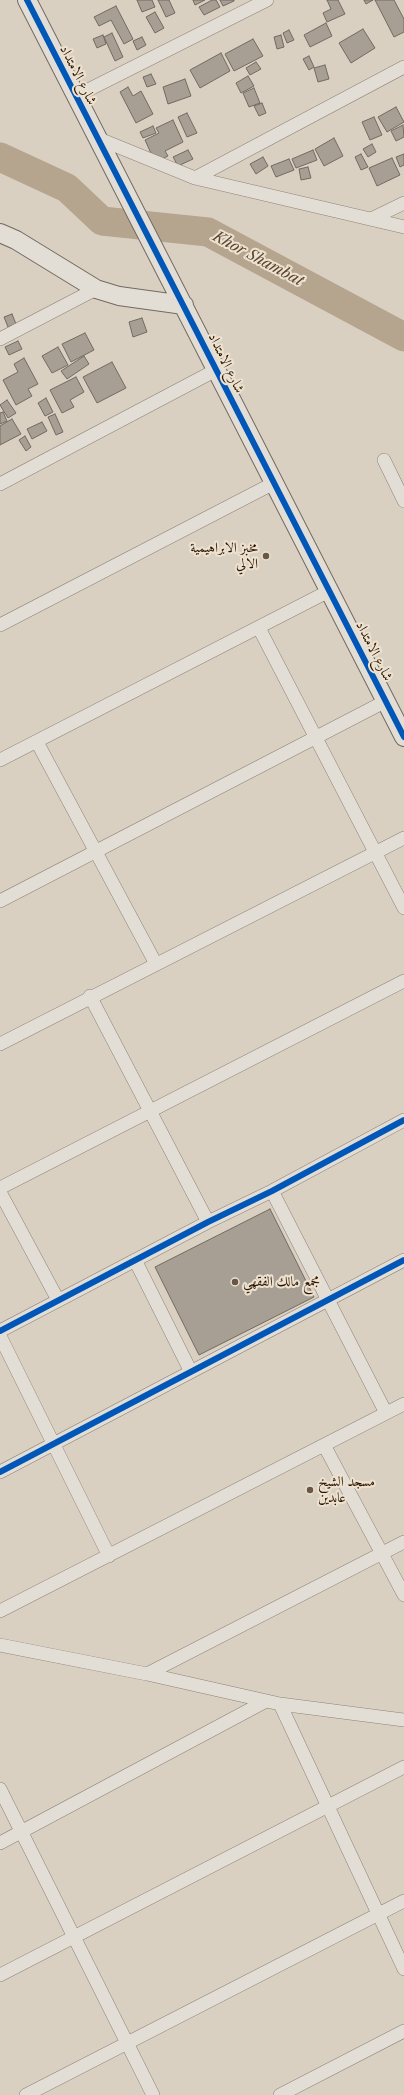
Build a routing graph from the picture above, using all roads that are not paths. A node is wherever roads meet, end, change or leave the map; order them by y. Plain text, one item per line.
1 (27, 0) edge
2 (266, 0) edge
3 (404, 67) edge
4 (76, 96) junction
5 (98, 140) junction
6 (195, 178) junction
7 (404, 203) edge
8 (371, 219) junction
9 (404, 227) edge
10 (0, 234) edge
11 (96, 289) junction
12 (184, 304) junction
13 (0, 339) edge
14 (216, 370) junction
15 (384, 460) dead end
16 (0, 484) edge
17 (274, 484) junction
18 (404, 501) edge
19 (329, 591) junction
20 (0, 625) edge
21 (260, 628) junction
22 (386, 701) junction
23 (402, 730) edge
24 (315, 738) junction
25 (37, 742) junction
26 (0, 760) edge
27 (404, 838) edge
28 (96, 852) junction
29 (375, 853) junction
30 (0, 900) edge
31 (404, 908) edge
32 (156, 964) junction
33 (404, 981) edge
34 (90, 996) junction
35 (0, 1044) edge
36 (150, 1112) junction
37 (404, 1120) edge
38 (0, 1188) edge
39 (272, 1191) junction
40 (0, 1192) edge
41 (208, 1222) junction
42 (135, 1260) junction
43 (404, 1260) edge
44 (58, 1300) junction
45 (329, 1301) junction
46 (0, 1331) edge
47 (0, 1336) edge
48 (191, 1372) junction
49 (404, 1404) edge
50 (386, 1413) junction
51 (54, 1444) junction
52 (324, 1445) junction
53 (0, 1472) edge
54 (404, 1542) edge
55 (382, 1553) junction
56 (109, 1556) junction
57 (404, 1595) edge
58 (0, 1611) edge
59 (0, 1645) edge
60 (147, 1674) junction
61 (266, 1701) junction
62 (280, 1704) junction
63 (404, 1720) edge
64 (404, 1766) edge
65 (0, 1789) edge
66 (327, 1807) junction
67 (21, 1832) junction
68 (0, 1842) edge
69 (404, 1900) edge
70 (378, 1914) junction
71 (73, 1937) junction
72 (404, 1969) edge
73 (0, 1975) edge
74 (404, 2031) edge
75 (126, 2042) junction
76 (26, 2095) edge
77 (152, 2095) edge
78 (280, 2095) edge

1 - 4 street, شارع الامتداد
2 - 4 street
3 - 6 street
4 - 5 street, شارع الامتداد
5 - 6 street
5 - 12 street, شارع الامتداد
6 - 8 street
7 - 8 street
8 - 9 street
10 - 11 street
11 - 12 street
11 - 13 street
12 - 14 street, شارع الامتداد
14 - 16 street
14 - 17 street, شارع الامتداد
15 - 18 street
17 - 19 street, شارع الامتداد
17 - 20 street
19 - 21 street
19 - 22 street, شارع الامتداد
21 - 24 street
21 - 25 street
22 - 23 street, شارع الامتداد
22 - 24 street
24 - 28 street
24 - 29 street
25 - 26 street
25 - 28 street
27 - 29 street
28 - 30 street
28 - 32 street
29 - 31 street
29 - 32 street
32 - 34 street
33 - 36 street
34 - 35 street
34 - 36 street
36 - 38 street
36 - 41 street
37 - 39 street
39 - 41 street
39 - 45 street
40 - 44 street
41 - 42 street
42 - 44 street
42 - 48 street
43 - 45 street
44 - 46 street
45 - 48 street
45 - 50 street
47 - 51 street
48 - 51 street
49 - 50 street
50 - 52 street
51 - 53 street
51 - 56 street
52 - 55 street
52 - 56 street
54 - 55 street
55 - 57 street
55 - 60 street
56 - 58 street
59 - 60 street
60 - 61 street
61 - 62 street
61 - 67 street
62 - 63 street
62 - 66 street
64 - 66 street
65 - 67 street
66 - 70 street
66 - 71 street
67 - 68 street
67 - 71 street
69 - 70 street
70 - 72 street
70 - 75 street
71 - 73 street
71 - 75 street
74 - 78 street
75 - 76 street
75 - 77 street

